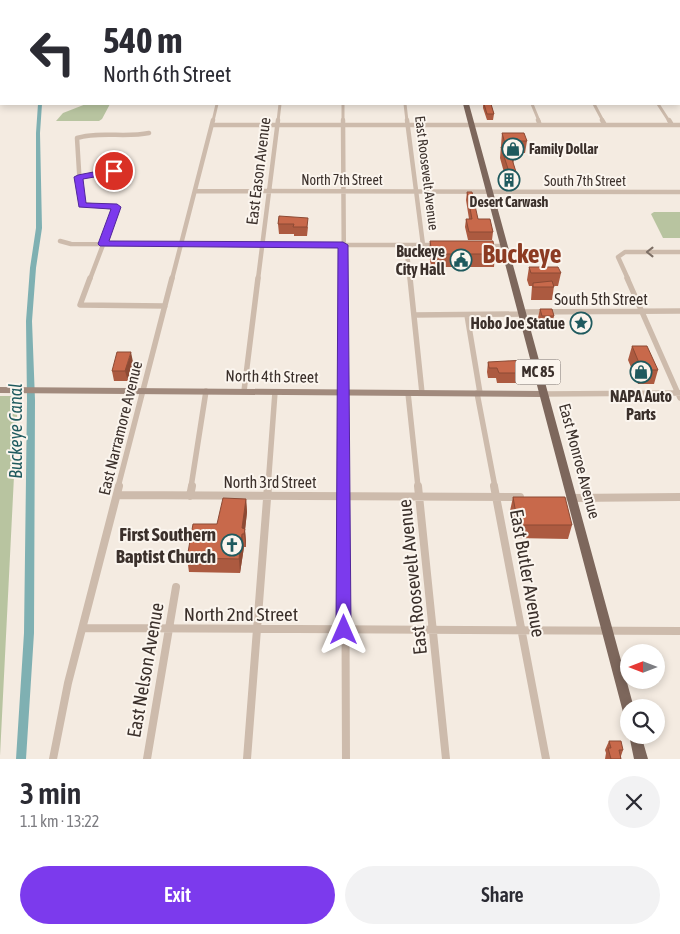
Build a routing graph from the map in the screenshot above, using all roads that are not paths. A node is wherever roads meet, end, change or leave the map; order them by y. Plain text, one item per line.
1 (217, 105) edge
2 (280, 105) edge
3 (343, 105) edge
4 (405, 105) edge
5 (466, 105) edge
6 (532, 105) edge
7 (595, 105) edge
8 (659, 105) edge
9 (212, 124) junction
10 (278, 125) junction
11 (343, 125) junction
12 (408, 125) junction
13 (605, 125) junction
14 (672, 125) junction
15 (680, 125) edge
16 (472, 126) junction
17 (540, 126) junction
18 (149, 134) dead end
19 (124, 163) dead end
20 (78, 177) junction
21 (195, 191) junction
22 (269, 191) junction
23 (343, 192) junction
24 (417, 192) junction
25 (489, 192) junction
26 (680, 192) edge
27 (60, 241) dead end
28 (103, 244) junction
29 (181, 245) junction
30 (262, 245) junction
31 (343, 245) junction
32 (406, 245) junction
33 (424, 245) junction
34 (440, 246) edge
35 (476, 246) edge
36 (504, 246) junction
37 (680, 252) edge
38 (165, 306) junction
39 (680, 311) edge
40 (641, 312) junction
41 (522, 313) junction
42 (414, 315) junction
43 (467, 315) junction
44 (0, 390) edge
45 (143, 390) junction
46 (206, 391) junction
47 (244, 391) junction
48 (275, 392) junction
49 (344, 392) junction
50 (408, 393) junction
51 (422, 393) junction
52 (478, 393) junction
53 (543, 394) junction
54 (679, 395) edge
55 (118, 495) junction
56 (190, 496) junction
57 (267, 496) junction
58 (344, 496) junction
59 (420, 497) junction
60 (498, 497) junction
61 (526, 497) edge
62 (680, 497) edge
63 (567, 498) junction
64 (176, 587) dead end
65 (83, 628) junction
66 (168, 630) junction
67 (256, 630) junction
68 (344, 630) junction
69 (434, 631) junction
70 (522, 631) junction
71 (680, 631) edge
72 (608, 632) junction
73 (626, 699) edge
74 (638, 744) edge
75 (54, 759) edge
76 (147, 759) edge
77 (247, 759) edge
78 (346, 759) edge
79 (446, 759) edge
80 (546, 759) edge
81 (642, 759) edge

1 - 9 street, East Narramore Avenue
2 - 10 street, East Eason Avenue
3 - 11 street
4 - 12 street, East Roosevelt Avenue
5 - 16 main road, East Monroe Avenue / MC 85
6 - 17 street
7 - 13 street
8 - 14 street
9 - 10 street
9 - 21 street, East Narramore Avenue
10 - 11 street
10 - 22 street, East Eason Avenue
11 - 12 street
11 - 23 street
12 - 16 street
12 - 24 street, East Roosevelt Avenue
13 - 14 street
13 - 17 street
14 - 15 street
16 - 17 street
16 - 25 main road, East Monroe Avenue / MC 85
18 - 20 street
19 - 20 street
20 - 28 street
21 - 22 street, North 7th Street
21 - 29 street, East Narramore Avenue
22 - 23 street, North 7th Street
22 - 30 street, East Eason Avenue
23 - 24 street, North 7th Street
23 - 31 street
24 - 25 street, North 7th Street
24 - 33 street, East Roosevelt Avenue
25 - 26 street, South 7th Street
25 - 36 main road, East Monroe Avenue / MC 85
27 - 28 street
28 - 29 street
28 - 38 street
29 - 30 street
29 - 38 street, East Narramore Avenue
30 - 31 street
30 - 47 street, East Eason Avenue
31 - 32 street
31 - 49 street
32 - 33 street
32 - 42 street, East Roosevelt Avenue
33 - 34 street
35 - 36 street
36 - 41 main road, East Monroe Avenue / MC 85
37 -> 40 street
38 - 45 street, East Narramore Avenue
39 - 40 street, South 5th Street
40 - 41 street, South 5th Street
40 - 54 street
41 - 43 street, South 5th Street
41 - 53 main road, East Monroe Avenue / MC 85
42 - 43 street, South 5th Street
42 - 51 street, East Roosevelt Avenue
43 - 52 street, East Butler Avenue
44 - 45 street, North 4th Street
45 - 46 street, North 4th Street
45 - 55 street, East Narramore Avenue
46 - 47 street, North 4th Street
46 - 56 street
47 - 48 street, North 4th Street
48 - 49 street, North 4th Street
48 - 57 street
49 - 50 street, North 4th Street
49 - 58 street
50 - 51 street, North 4th Street
50 - 59 street, East Roosevelt Avenue
51 - 52 street, North 4th Street
52 - 53 street, North 4th Street
52 - 60 street, East Butler Avenue
53 - 54 street
53 - 63 main road, East Monroe Avenue / MC 85
55 - 56 street, North 3rd Street
55 - 65 street, East Narramore Avenue
56 - 57 street, North 3rd Street
57 - 58 street, North 3rd Street
57 - 67 street
58 - 59 street, North 3rd Street
58 - 68 street
59 - 60 street, North 3rd Street
59 - 69 street, East Roosevelt Avenue
60 - 61 street, North 3rd Street
60 - 70 street, East Butler Avenue
62 - 63 street
63 - 72 main road, East Monroe Avenue / MC 85
64 - 66 street, East Nelson Avenue
65 - 66 street, North 2nd Street
65 - 75 street, East Narramore Avenue
66 - 67 street, North 2nd Street
66 - 76 street, East Nelson Avenue
67 - 68 street, North 2nd Street
67 - 77 street
68 - 69 street, North 2nd Street
68 - 78 street
69 - 70 street, North 2nd Street
69 - 79 street, East Roosevelt Avenue
70 - 72 street, North 2nd Street
70 - 80 street, East Butler Avenue
71 - 72 street, North 2nd Street
72 - 73 main road, East Monroe Avenue / MC 85
74 - 81 main road

